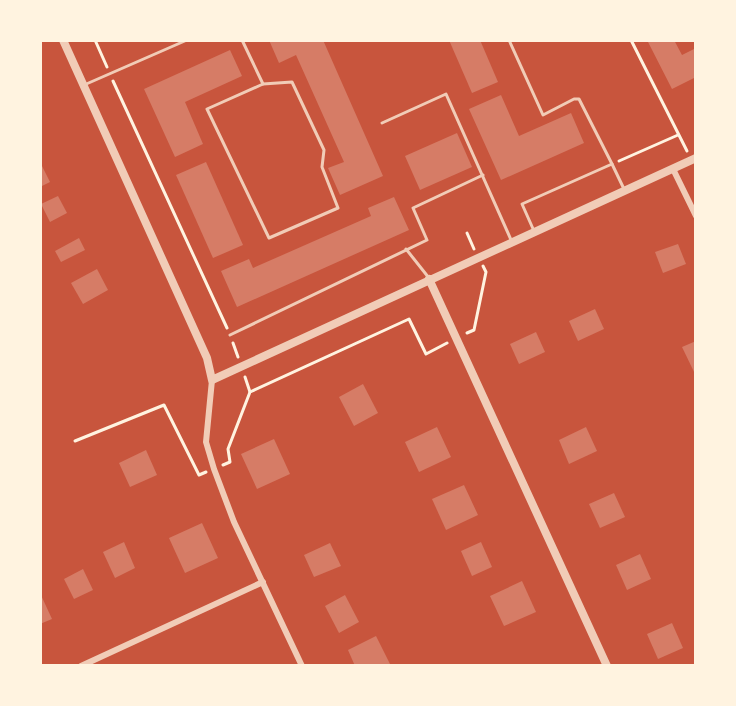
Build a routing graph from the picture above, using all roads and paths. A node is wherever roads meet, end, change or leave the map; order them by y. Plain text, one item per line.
1 (63, 40) edge
2 (95, 40) edge
3 (187, 40) edge
4 (242, 40) edge
5 (509, 40) edge
6 (631, 40) edge
7 (110, 73) junction
8 (263, 84) junction
9 (83, 85) junction
10 (382, 123) dead end
11 (678, 135) junction
12 (693, 159) edge
13 (612, 164) junction
14 (673, 169) junction
15 (483, 175) junction
16 (624, 190) junction
17 (696, 216) edge
18 (467, 233) dead end
19 (535, 233) junction
20 (513, 242) junction
21 (406, 249) junction
22 (478, 257) junction
23 (429, 279) junction
24 (230, 334) junction
25 (457, 338) junction
26 (241, 367) junction
27 (212, 380) junction
28 (250, 392) junction
29 (75, 441) dead end
30 (214, 469) junction
31 (263, 582) junction
32 (81, 666) edge
33 (302, 666) edge
34 (607, 666) edge

1 - 9 street
2 - 7 path
3 - 7 lane
4 - 8 lane
5 - 13 lane
6 - 11 path
7 - 9 lane
7 - 24 path
8 - 8 lane
9 - 27 street
10 - 15 lane
11 - 12 path
11 - 13 path
12 - 14 street
13 - 16 lane
13 - 19 lane
14 - 16 street
14 - 17 street
15 - 20 lane
15 - 21 lane
16 - 19 street
18 - 22 path
19 - 20 street
20 - 22 street
21 - 23 lane
21 - 24 lane
22 - 23 street
22 - 25 path
23 - 25 street
23 - 26 street
24 - 26 path
25 - 28 path
25 - 34 street
26 - 27 street
26 - 28 path
27 - 30 street
28 - 30 path
29 - 30 path
30 - 31 street
31 - 32 street
31 - 33 street

